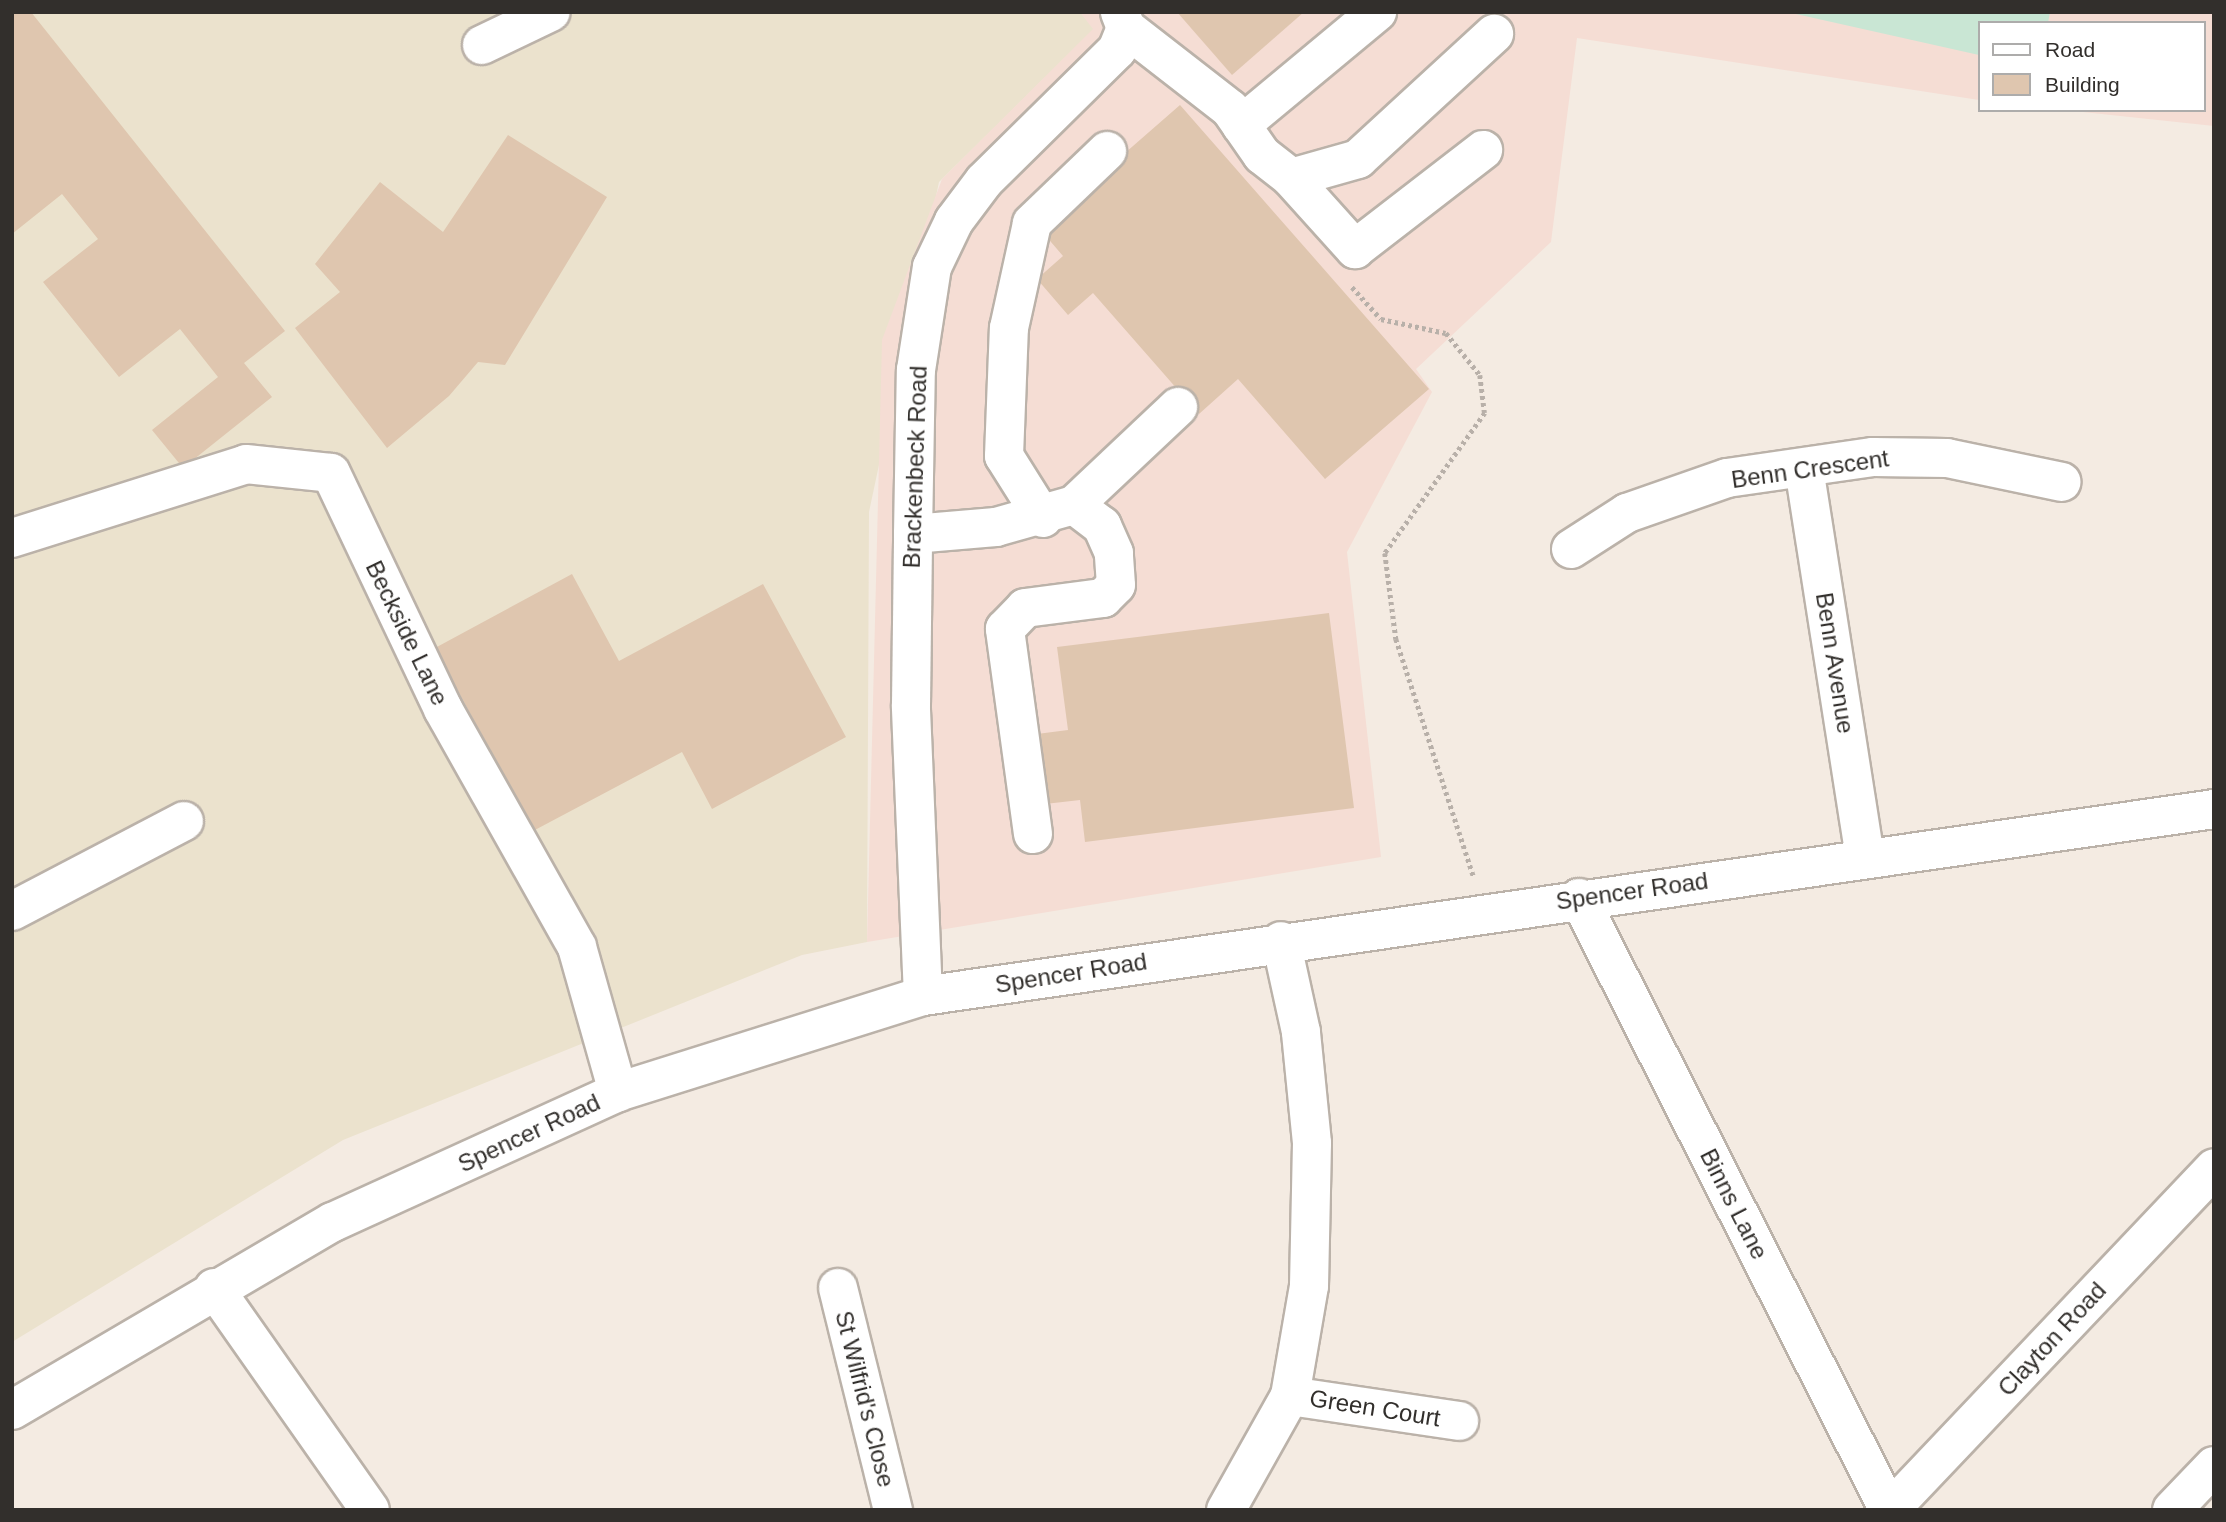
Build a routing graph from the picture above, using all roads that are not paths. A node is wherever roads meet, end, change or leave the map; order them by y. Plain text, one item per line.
1 (551, 12) edge
2 (1377, 12) edge
3 (1123, 20) edge
4 (1494, 34) dead end
5 (482, 45) dead end
6 (1241, 125) junction
7 (1483, 150) dead end
8 (1107, 151) dead end
9 (1291, 178) junction
10 (1178, 407) dead end
11 (1804, 468) junction
12 (2062, 482) dead end
13 (1059, 512) junction
14 (913, 534) junction
15 (12, 538) edge
16 (1571, 549) dead end
17 (2214, 809) edge
18 (184, 821) dead end
19 (1033, 834) dead end
20 (1865, 858) junction
21 (1579, 898) junction
22 (12, 911) edge
23 (1281, 941) junction
24 (923, 996) junction
25 (618, 1092) junction
26 (2214, 1168) edge
27 (214, 1288) junction
28 (838, 1288) dead end
29 (1290, 1396) junction
30 (12, 1410) edge
31 (1459, 1421) dead end
32 (2214, 1466) edge
33 (370, 1510) edge
34 (893, 1510) edge
35 (1226, 1510) edge
36 (1889, 1510) edge
37 (2172, 1510) edge

1 - 5 street
2 - 6 street
3 - 6 street
3 - 14 street, Brackenbeck Road
4 - 9 street
6 - 9 street
7 - 9 street
8 - 13 street
10 - 13 street
11 - 12 street, Benn Crescent
11 - 16 street, Benn Crescent
11 - 20 street, Benn Avenue
13 - 14 street
13 - 19 street
14 - 24 street, Brackenbeck Road
15 - 25 street, Beckside Lane
17 - 20 street, Spencer Road
18 - 22 street
20 - 21 street, Spencer Road
21 - 23 street, Spencer Road
21 - 36 street, Binns Lane
23 - 24 street, Spencer Road
23 - 29 street
24 - 25 street, Spencer Road
25 - 27 street, Spencer Road
26 - 36 street, Clayton Road
27 - 30 street, Spencer Road
27 - 33 street
28 - 34 street, St Wilfrid's Close
29 - 31 street, Green Court
29 - 35 street
32 - 37 street

